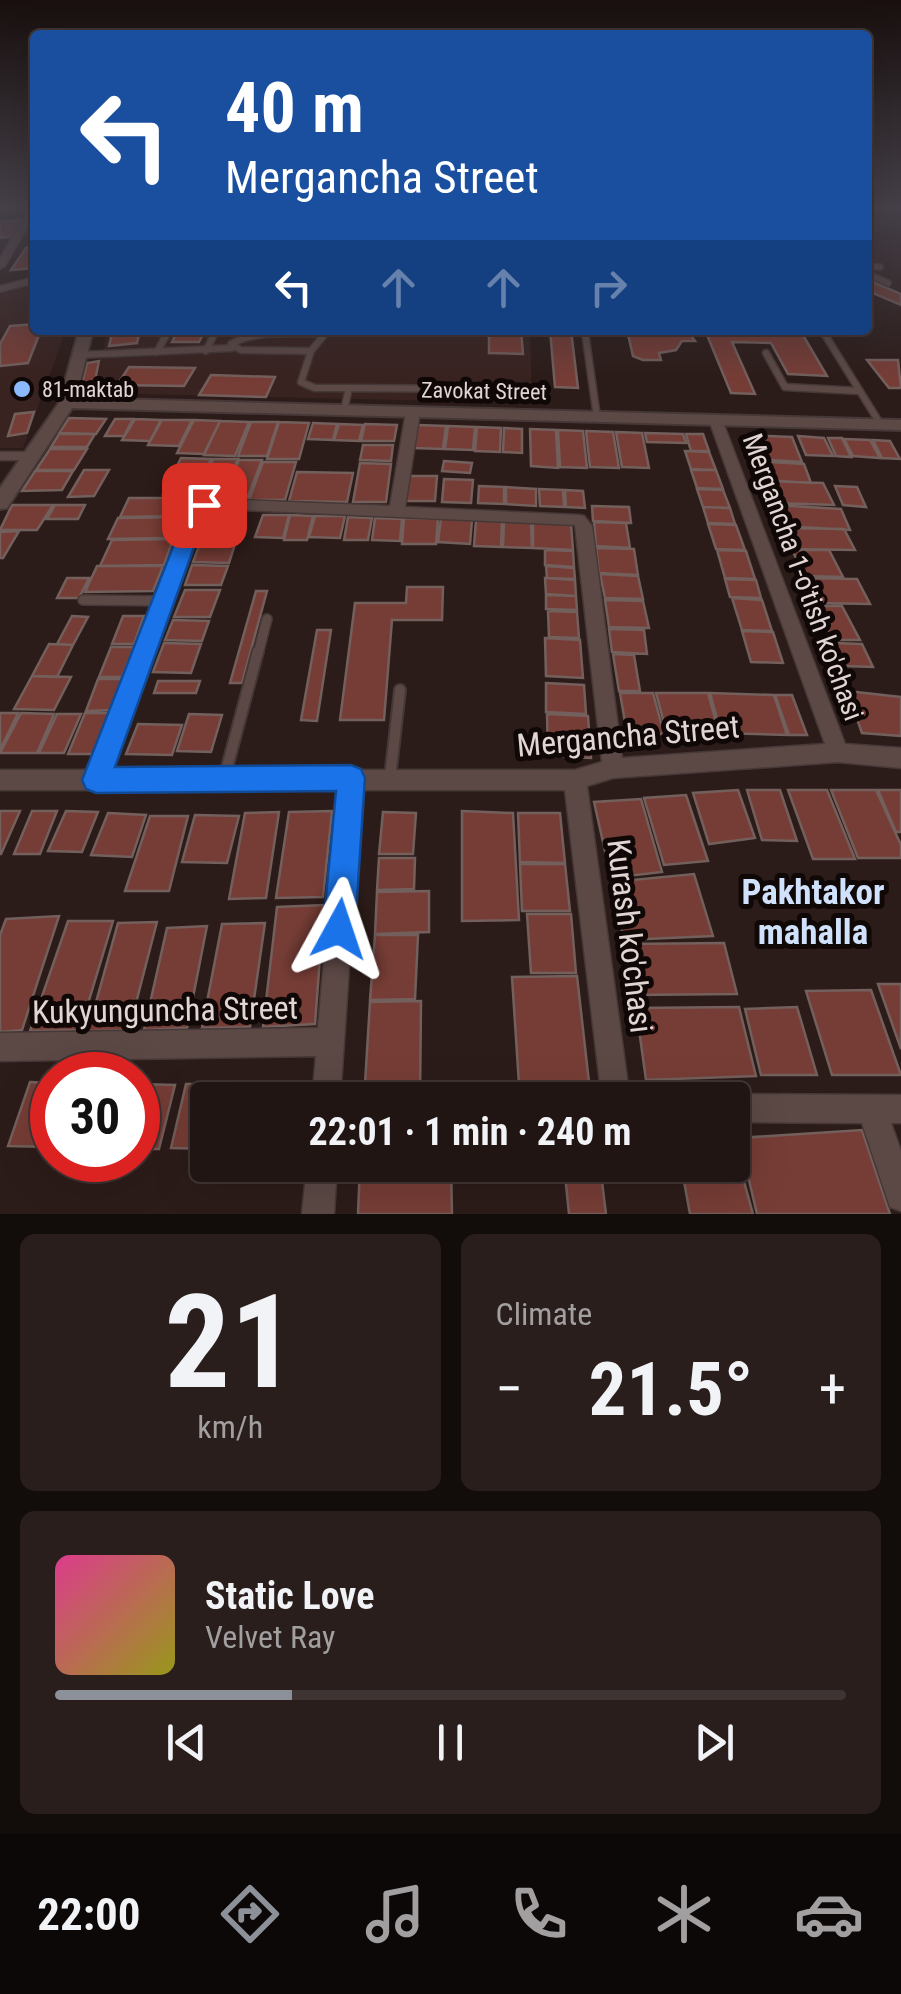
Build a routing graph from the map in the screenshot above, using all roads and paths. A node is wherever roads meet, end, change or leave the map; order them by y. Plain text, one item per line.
1 (872, 266) edge
2 (880, 267) dead end
3 (872, 276) edge
4 (30, 281) edge
5 (888, 283) dead end
6 (0, 289) edge
7 (85, 335) edge
8 (166, 335) edge
9 (214, 335) edge
10 (246, 335) edge
11 (286, 335) edge
12 (327, 335) edge
13 (585, 335) edge
14 (825, 335) edge
15 (323, 336) junction
16 (232, 348) junction
17 (311, 350) junction
18 (206, 351) junction
19 (157, 352) junction
20 (766, 353) dead end
21 (80, 355) junction
22 (350, 388) junction
23 (483, 390) dead end
24 (860, 390) junction
25 (67, 403) junction
26 (344, 410) junction
27 (413, 412) junction
28 (598, 416) junction
29 (716, 420) junction
30 (881, 424) junction
31 (901, 425) edge
32 (0, 456) edge
33 (32, 456) junction
34 (0, 502) edge
35 (396, 510) junction
36 (82, 600) dead end
37 (166, 602) junction
38 (267, 618) dead end
39 (400, 690) dead end
40 (838, 752) junction
41 (901, 758) edge
42 (613, 768) junction
43 (351, 778) junction
44 (390, 778) junction
45 (224, 779) junction
46 (0, 780) edge
47 (96, 780) junction
48 (574, 780) junction
49 (330, 1042) junction
50 (0, 1047) edge
51 (327, 1082) edge
52 (614, 1082) edge
53 (750, 1108) edge
54 (886, 1109) edge
55 (321, 1182) edge
56 (901, 1196) edge
57 (318, 1214) edge

1 - 2 lane
3 - 5 lane
4 - 6 street
7 - 21 street
8 - 19 lane
9 - 18 lane
10 - 16 lane
11 - 15 lane
12 - 15 lane
13 - 28 lane
14 - 24 lane
15 - 17 lane
16 - 17 lane
16 - 18 lane
17 - 22 lane
18 - 19 lane
19 - 21 lane
20 - 24 lane
21 - 25 street
22 - 23 lane
22 - 26 lane
24 - 30 lane
25 - 26 street, Zavokat Street
25 - 33 street
26 - 27 street, Zavokat Street
27 - 28 street, Zavokat Street
27 - 35 street
28 - 29 street, Zavokat Street
29 - 30 street, Zavokat Street
29 - 40 street, Mergancha 1-o'tish ko'chasi
30 - 31 street, Zavokat Street
32 - 33 street
33 - 34 street
35 - 37 street
35 - 42 street
36 - 37 lane
37 - 47 street
38 - 45 lane
39 - 44 lane
40 - 41 street, Mergancha Street
40 - 42 street, Mergancha Street
42 - 48 street, Mergancha Street
43 - 44 street, Mergancha Street
43 - 45 street, Mergancha Street
43 - 49 street
44 - 48 street, Mergancha Street
45 - 47 street, Mergancha Street
46 - 47 street, Mergancha Street
48 - 52 street, Kurash ko'chasi
49 - 50 street, Kukyunguncha Street
49 - 51 street
53 - 54 street
54 - 56 street
55 - 57 street

